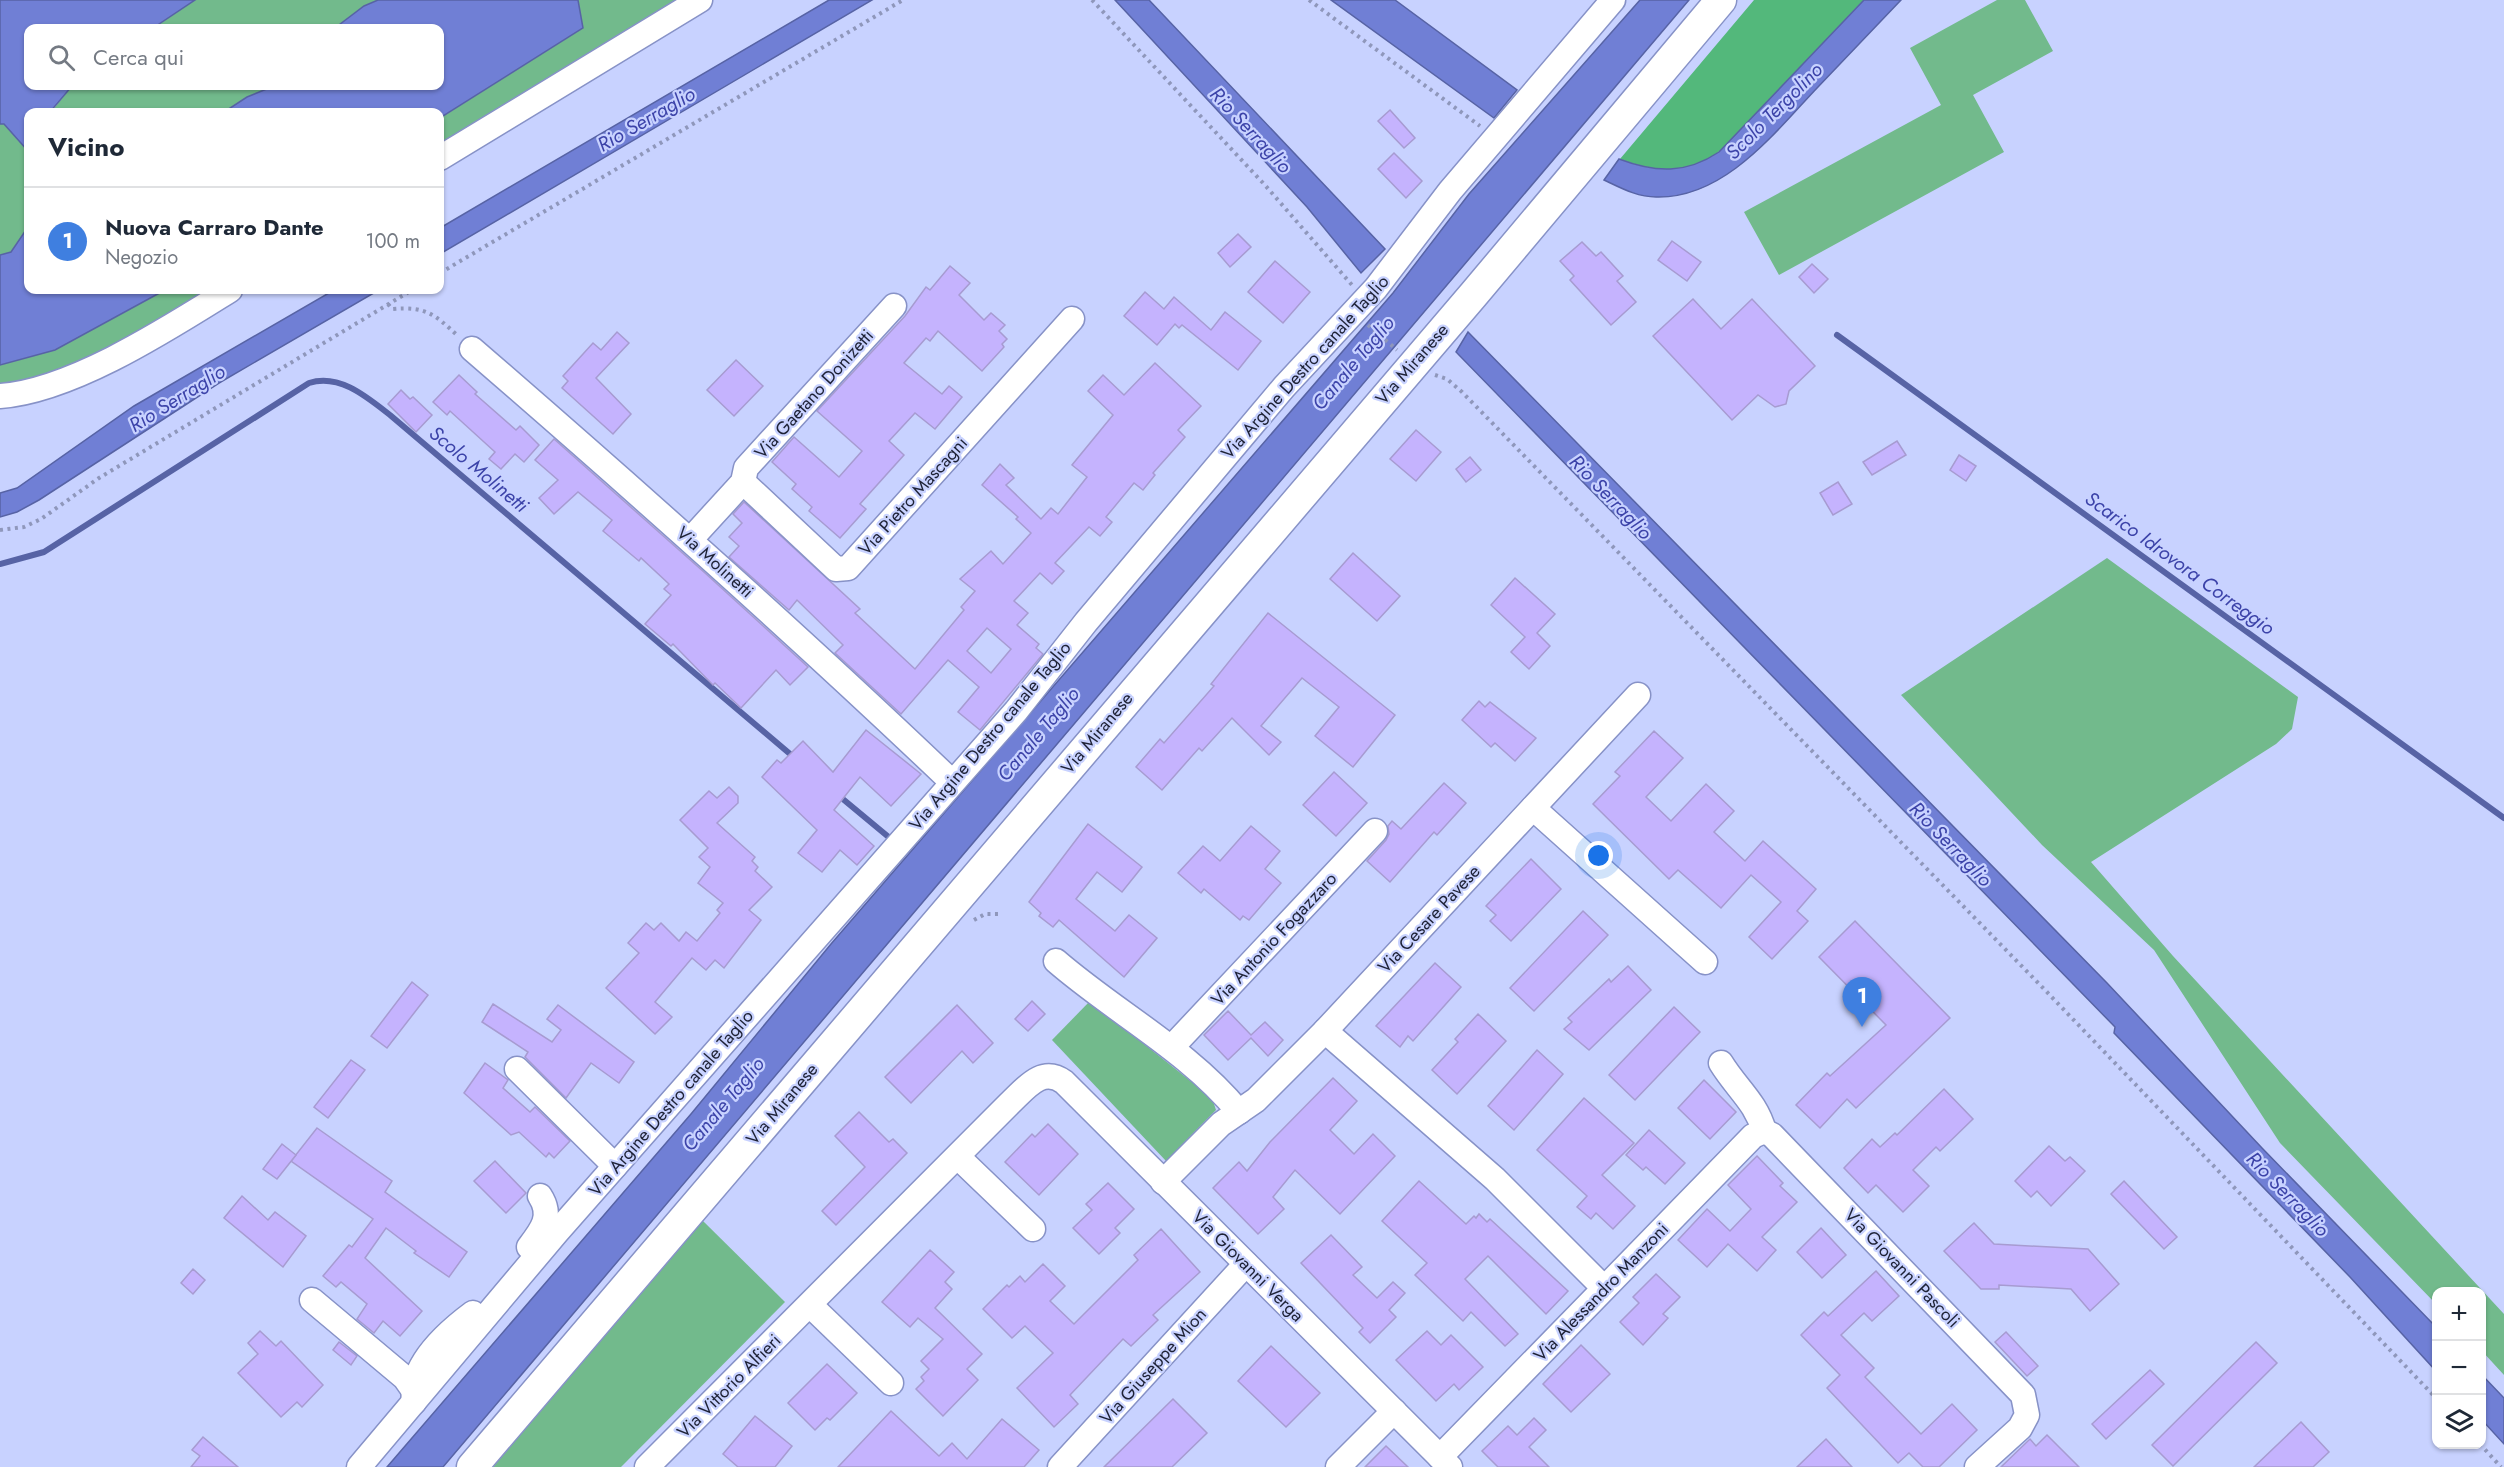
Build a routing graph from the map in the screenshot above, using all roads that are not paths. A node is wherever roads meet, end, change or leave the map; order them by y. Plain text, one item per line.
1 (700, 0) edge
2 (1613, 0) edge
3 (1721, 0) edge
4 (444, 156) edge
5 (223, 294) edge
6 (894, 306) dead end
7 (1072, 319) dead end
8 (472, 349) road end
9 (0, 396) edge
10 (743, 482) junction
11 (691, 539) junction
12 (1638, 695) dead end
13 (952, 782) junction
14 (1533, 808) junction
15 (1375, 831) dead end
16 (1056, 961) dead end
17 (1705, 962) dead end
18 (1325, 1030) junction
19 (1172, 1047) junction
20 (1721, 1063) dead end
21 (517, 1069) dead end
22 (1041, 1077) joint
23 (1239, 1112) junction
24 (1764, 1131) junction
25 (958, 1157) junction
26 (615, 1166) junction
27 (1163, 1182) junction
28 (540, 1196) dead end
29 (1033, 1229) dead end
30 (1246, 1264) junction
31 (1604, 1288) junction
32 (505, 1295) junction
33 (312, 1300) dead end
34 (810, 1305) junction
35 (891, 1383) dead end
36 (413, 1395) junction
37 (1394, 1411) junction
38 (1445, 1462) edge
39 (359, 1467) edge
40 (472, 1467) edge
41 (647, 1467) edge
42 (1060, 1467) edge
43 (1338, 1467) edge
44 (1977, 1467) edge

1 - 4 street
2 - 13 street, Via Argine Destro canale Taglio
3 - 40 main road, Via Miranese
5 - 9 street
6 - 10 street, Via Gaetano Donizetti
7 - 10 street, Via Pietro Mascagni
8 - 11 street, Via Molinetti
10 - 11 street, Via Gaetano Donizetti
11 - 13 street, Via Molinetti
12 - 14 street, Via Cesare Pavese
13 - 26 street, Via Argine Destro canale Taglio
14 - 17 street
14 - 18 street, Via Cesare Pavese
15 - 19 street, Via Antonio Fogazzaro
16 - 19 street
18 - 23 street, Via Cesare Pavese
18 - 31 street
19 - 23 street
20 - 24 street
21 - 26 street
22 - 25 street, Via Vittorio Alfieri
22 - 27 street, Via Giovanni Verga
23 - 27 street, Via Cesare Pavese
24 - 31 street, Via Alessandro Manzoni
24 - 44 street, Via Giovanni Pascoli
25 - 29 street
25 - 34 street, Via Vittorio Alfieri
26 - 32 street, Via Argine Destro canale Taglio
27 - 30 street, Via Giovanni Verga
28 - 32 street
30 - 37 street, Via Giovanni Verga
30 - 42 street, Via Giuseppe Mion
31 - 38 street, Via Alessandro Manzoni
32 - 36 street, Via Argine Destro canale Taglio
33 - 36 street
34 - 35 street
34 - 41 street, Via Vittorio Alfieri
36 - 39 street, Via Argine Destro canale Taglio
37 - 38 street, Via Giovanni Verga
37 - 43 street

